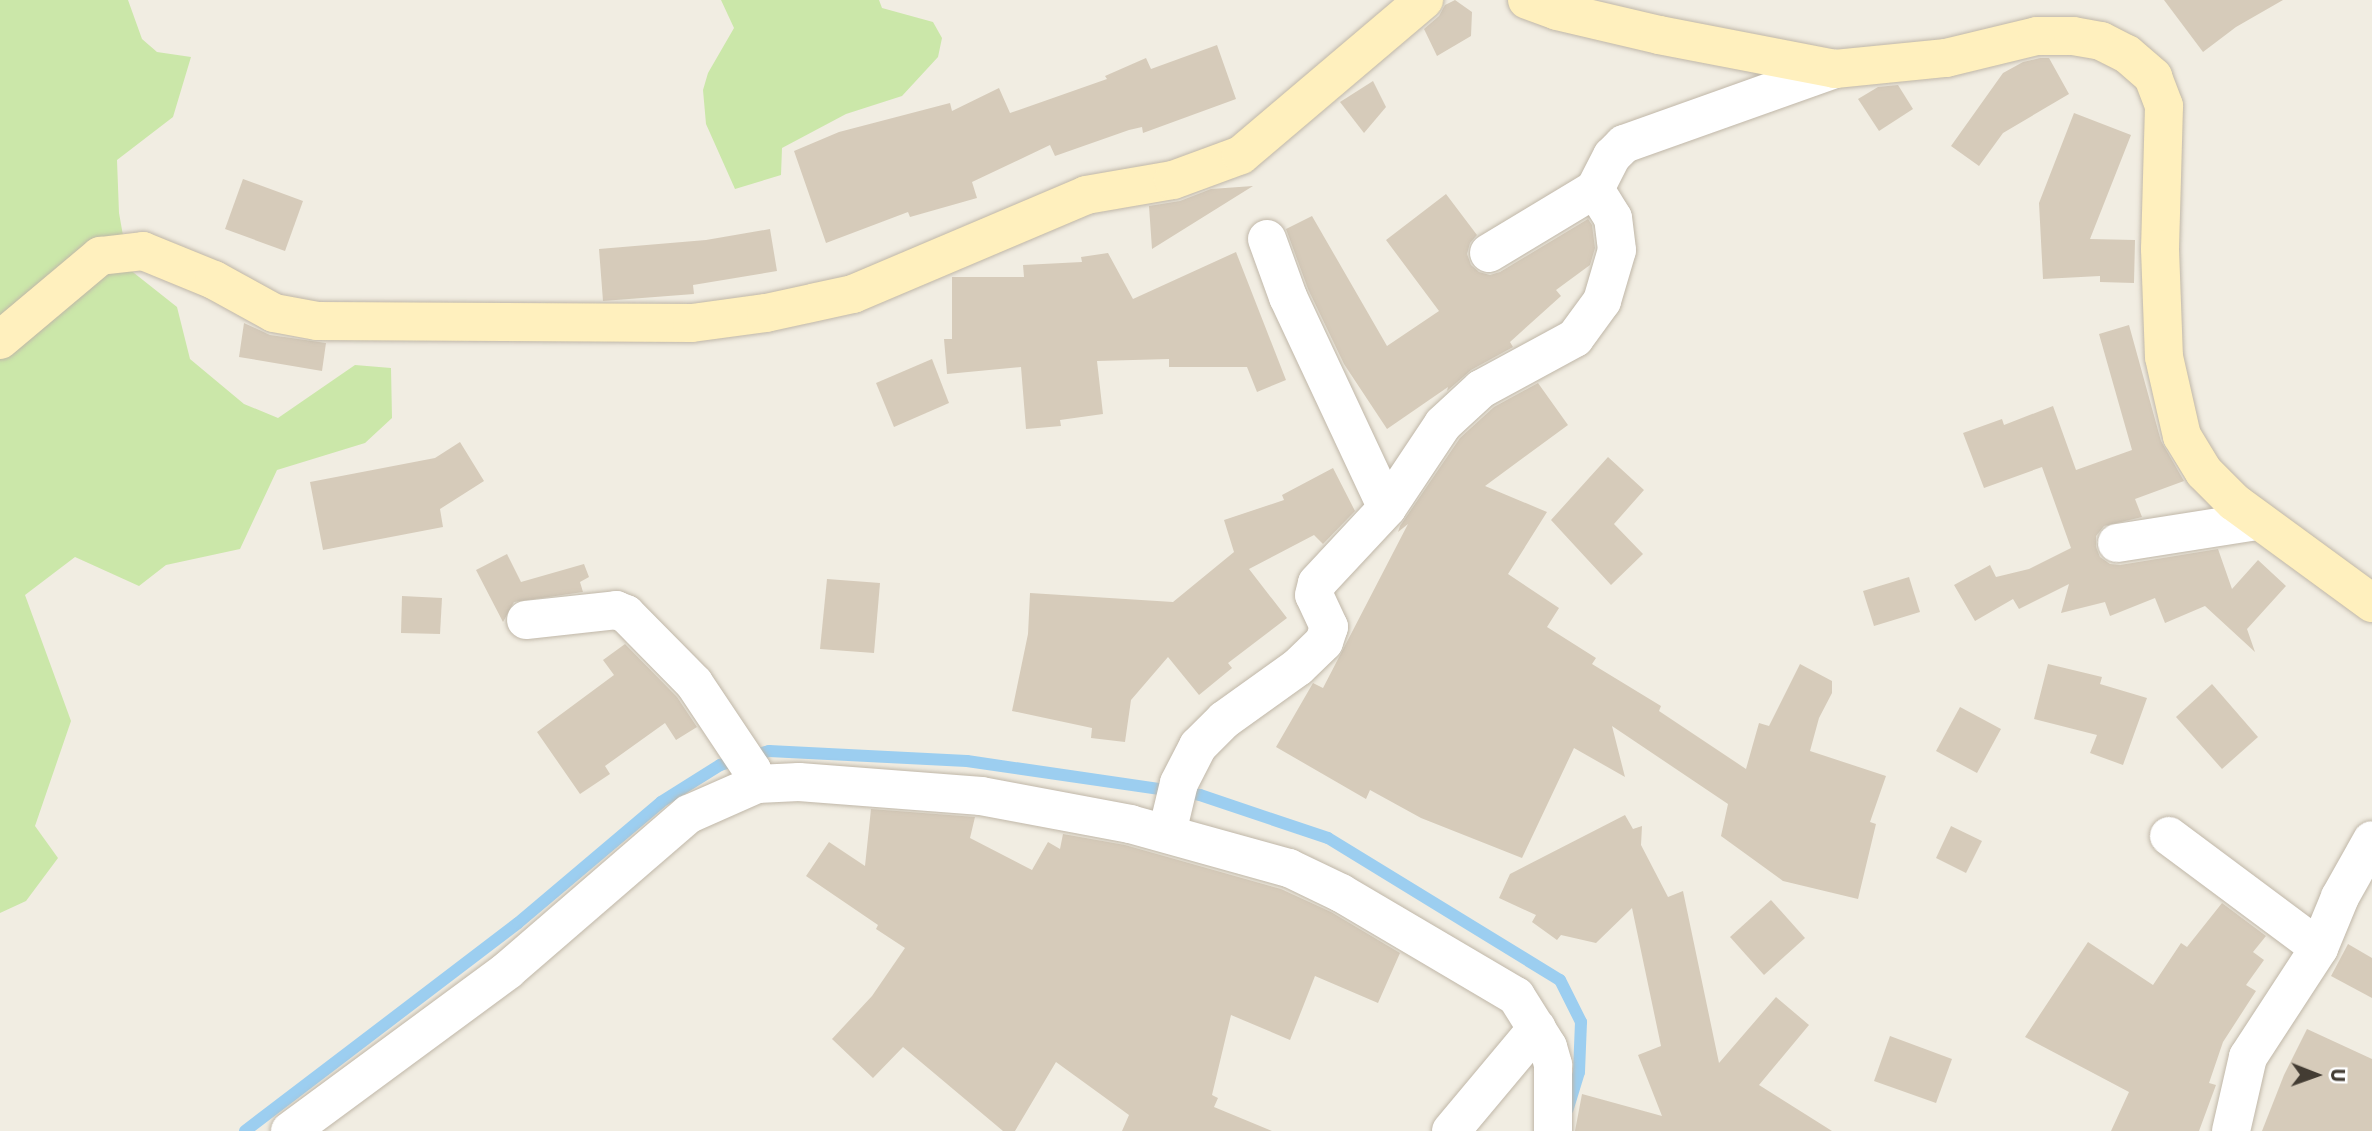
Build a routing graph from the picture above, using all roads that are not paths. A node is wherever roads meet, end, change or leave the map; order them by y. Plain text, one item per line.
1 (1424, 0) edge
2 (1527, 0) edge
3 (1835, 69) junction
4 (1595, 189) junction
5 (1267, 239) dead end
6 (1489, 253) dead end
7 (0, 340) edge
8 (1387, 508) junction
9 (2257, 521) junction
10 (2117, 543) dead end
11 (2372, 603) edge
12 (526, 620) dead end
13 (749, 768) junction
14 (1172, 810) junction
15 (2169, 836) dead end
16 (2372, 840) edge
17 (2319, 948) junction
18 (1537, 1028) junction
19 (290, 1131) edge
20 (1451, 1131) edge
21 (1553, 1131) edge
22 (2231, 1131) edge

1 - 7 street
2 - 3 street
3 - 4 street
3 - 9 street
4 - 6 street
4 - 8 street
5 - 8 street
8 - 14 street
9 - 10 street
9 - 11 street
12 - 13 street
13 - 14 street
13 - 19 street
14 - 18 street
15 - 17 street
16 - 17 street
17 - 22 street
18 - 20 street
18 - 21 street

